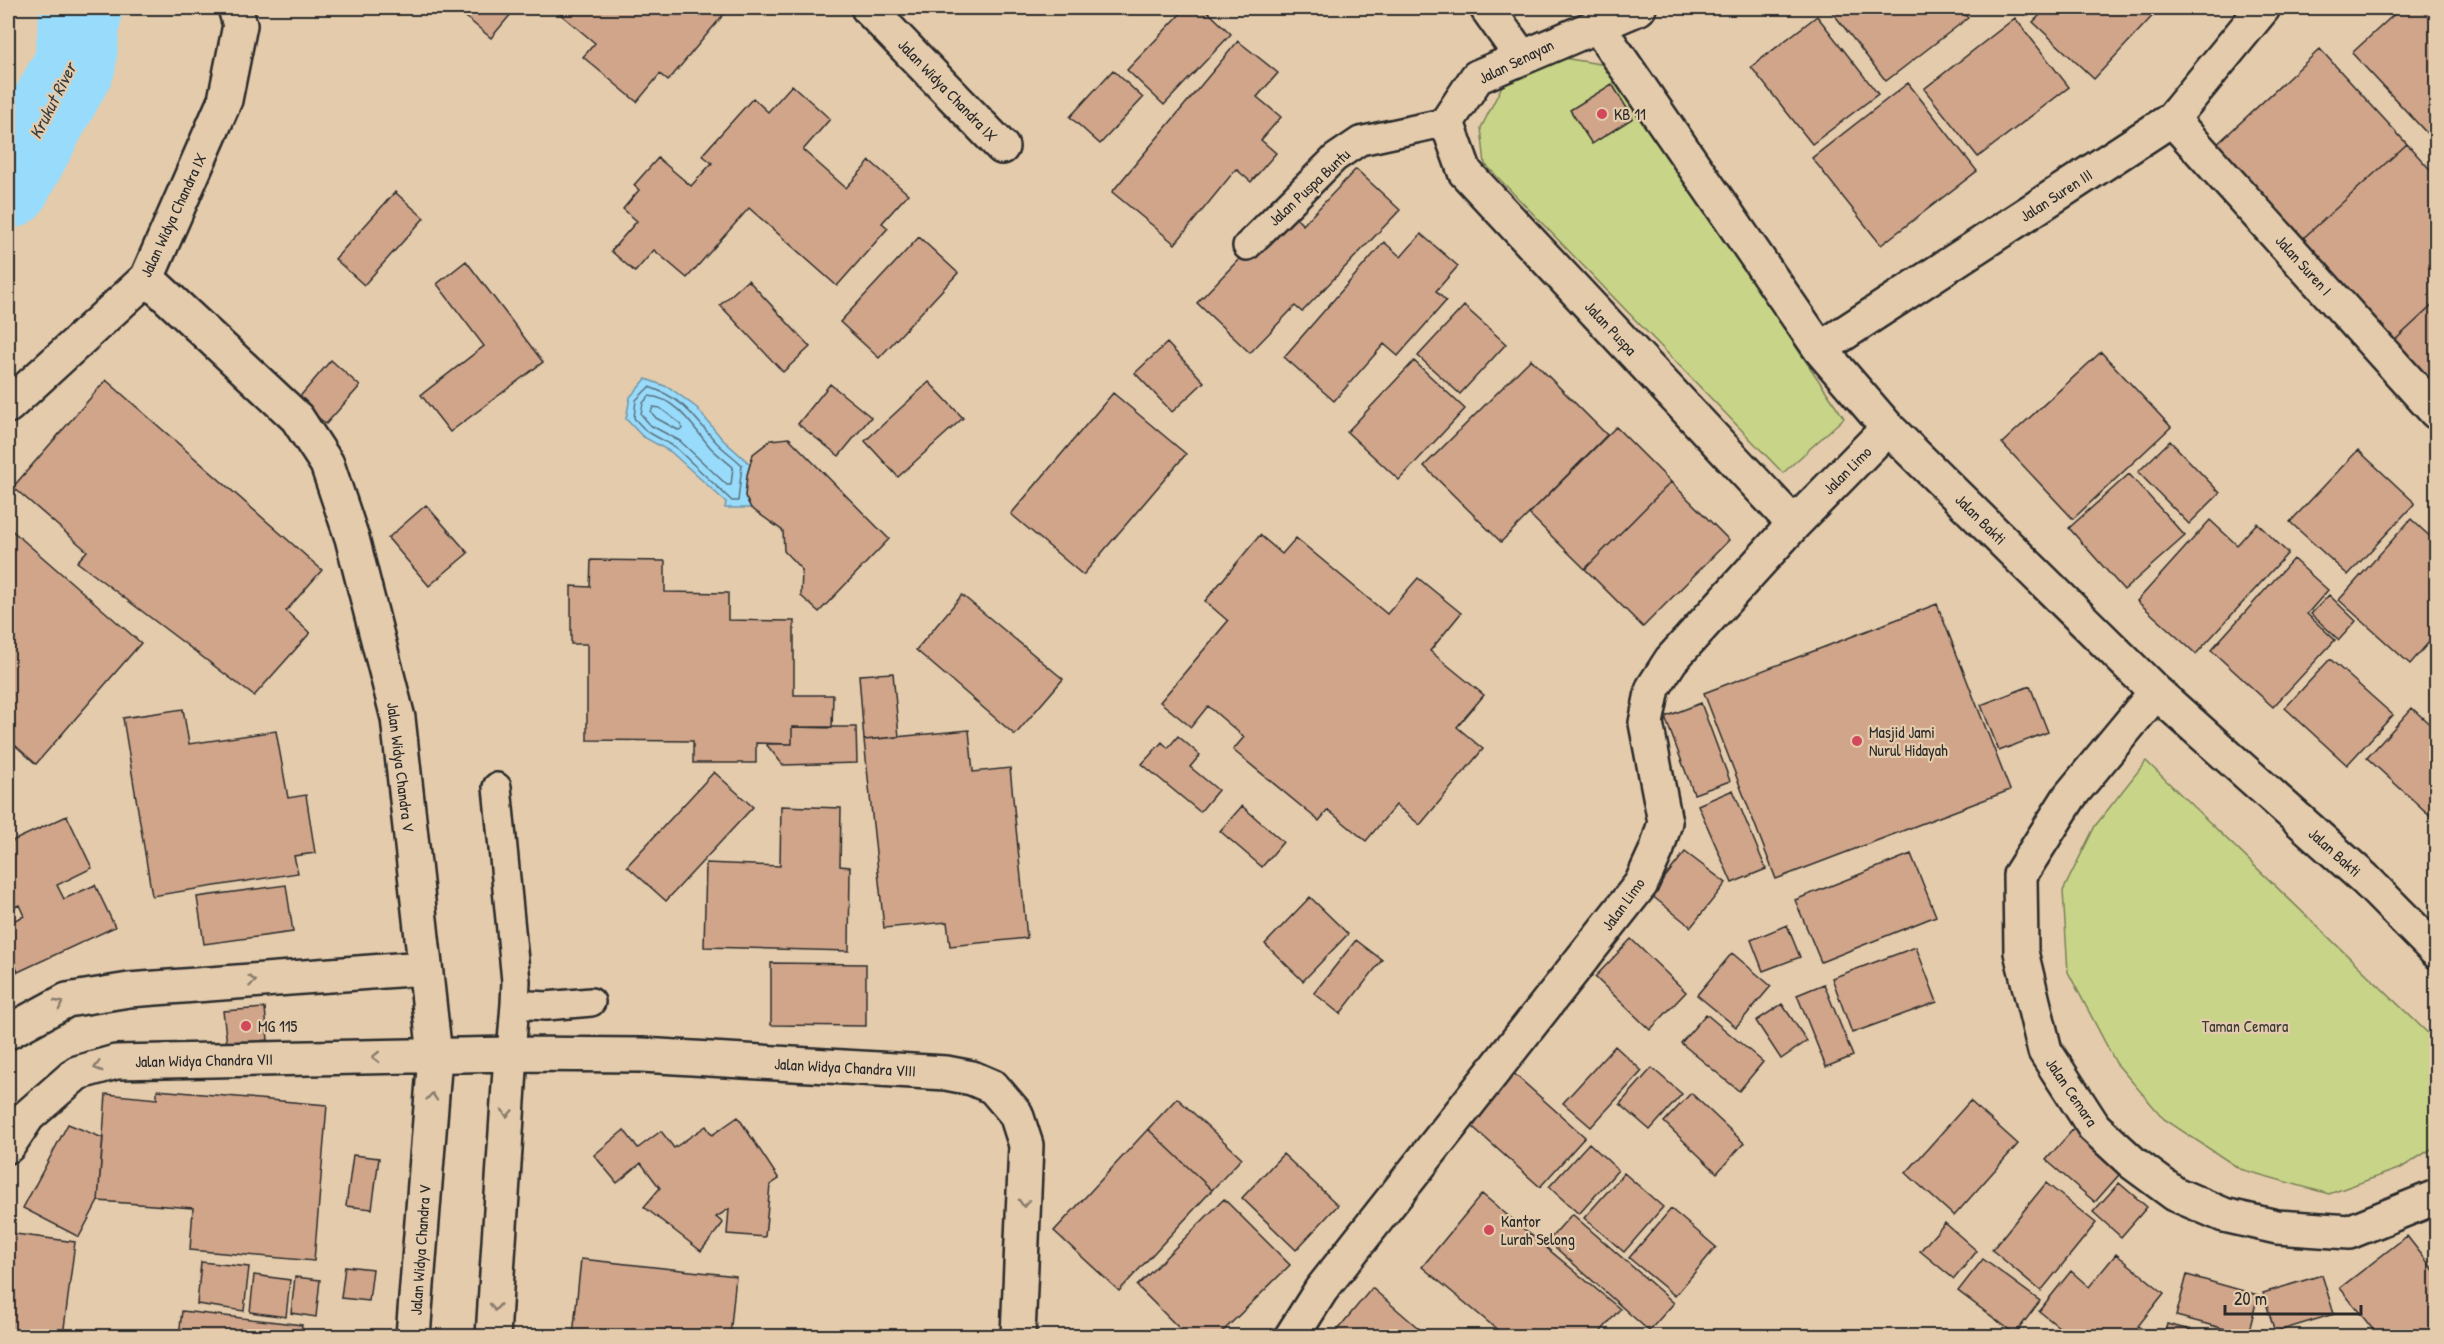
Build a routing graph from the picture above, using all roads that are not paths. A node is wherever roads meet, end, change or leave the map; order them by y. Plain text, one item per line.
1 (235, 8) edge
2 (868, 8) edge
3 (1487, 8) edge
4 (1639, 8) edge
5 (2263, 8) edge
6 (1586, 23) edge
7 (1521, 56) junction
8 (2172, 119) junction
9 (1447, 122) junction
10 (1002, 147) dead end
11 (1247, 246) dead end
12 (147, 278) junction
13 (1820, 349) junction
14 (8, 406) edge
15 (2436, 412) edge
16 (1888, 428) junction
17 (1794, 524) junction
18 (2156, 692) junction
19 (497, 787) dead end
20 (2436, 951) edge
21 (424, 969) junction
22 (591, 1002) dead end
23 (515, 1005) junction
24 (8, 1032) edge
25 (511, 1054) junction
26 (435, 1056) junction
27 (8, 1146) edge
28 (2436, 1197) edge
29 (413, 1336) edge
30 (493, 1336) edge
31 (1018, 1336) edge
32 (1292, 1336) edge

1 - 12 street, Jalan Widya Chandra IX
2 - 10 street, Jalan Widya Chandra IX
3 - 7 street
4 - 6 street, Jalan Senayan
5 - 8 street, Jalan Suren III
6 - 7 street, Jalan Senayan
6 - 13 street, Jalan Bakti
7 - 9 street, Jalan Senayan
8 - 13 street, Jalan Suren III
8 - 15 street, Jalan Suren I
9 - 11 lane, Jalan Puspa Buntu
9 - 17 street, Jalan Puspa
12 - 14 street, Jalan Widya Chandra IX
12 - 21 street, Jalan Widya Chandra V
13 - 16 street, Jalan Bakti
16 - 17 street, Jalan Limo
16 - 18 street, Jalan Bakti
17 - 32 street, Jalan Limo
18 - 20 street, Jalan Bakti
18 - 28 street, Jalan Cemara
19 - 23 lane
24 -> 21 street
21 - 26 street, Jalan Widya Chandra V
22 - 23 lane
23 - 25 lane
25 - 26 street, Jalan Widya Chandra VIII
25 -> 30 street
25 -> 31 street, Jalan Widya Chandra VIII
26 -> 27 street, Jalan Widya Chandra VII
29 -> 26 street, Jalan Widya Chandra V

